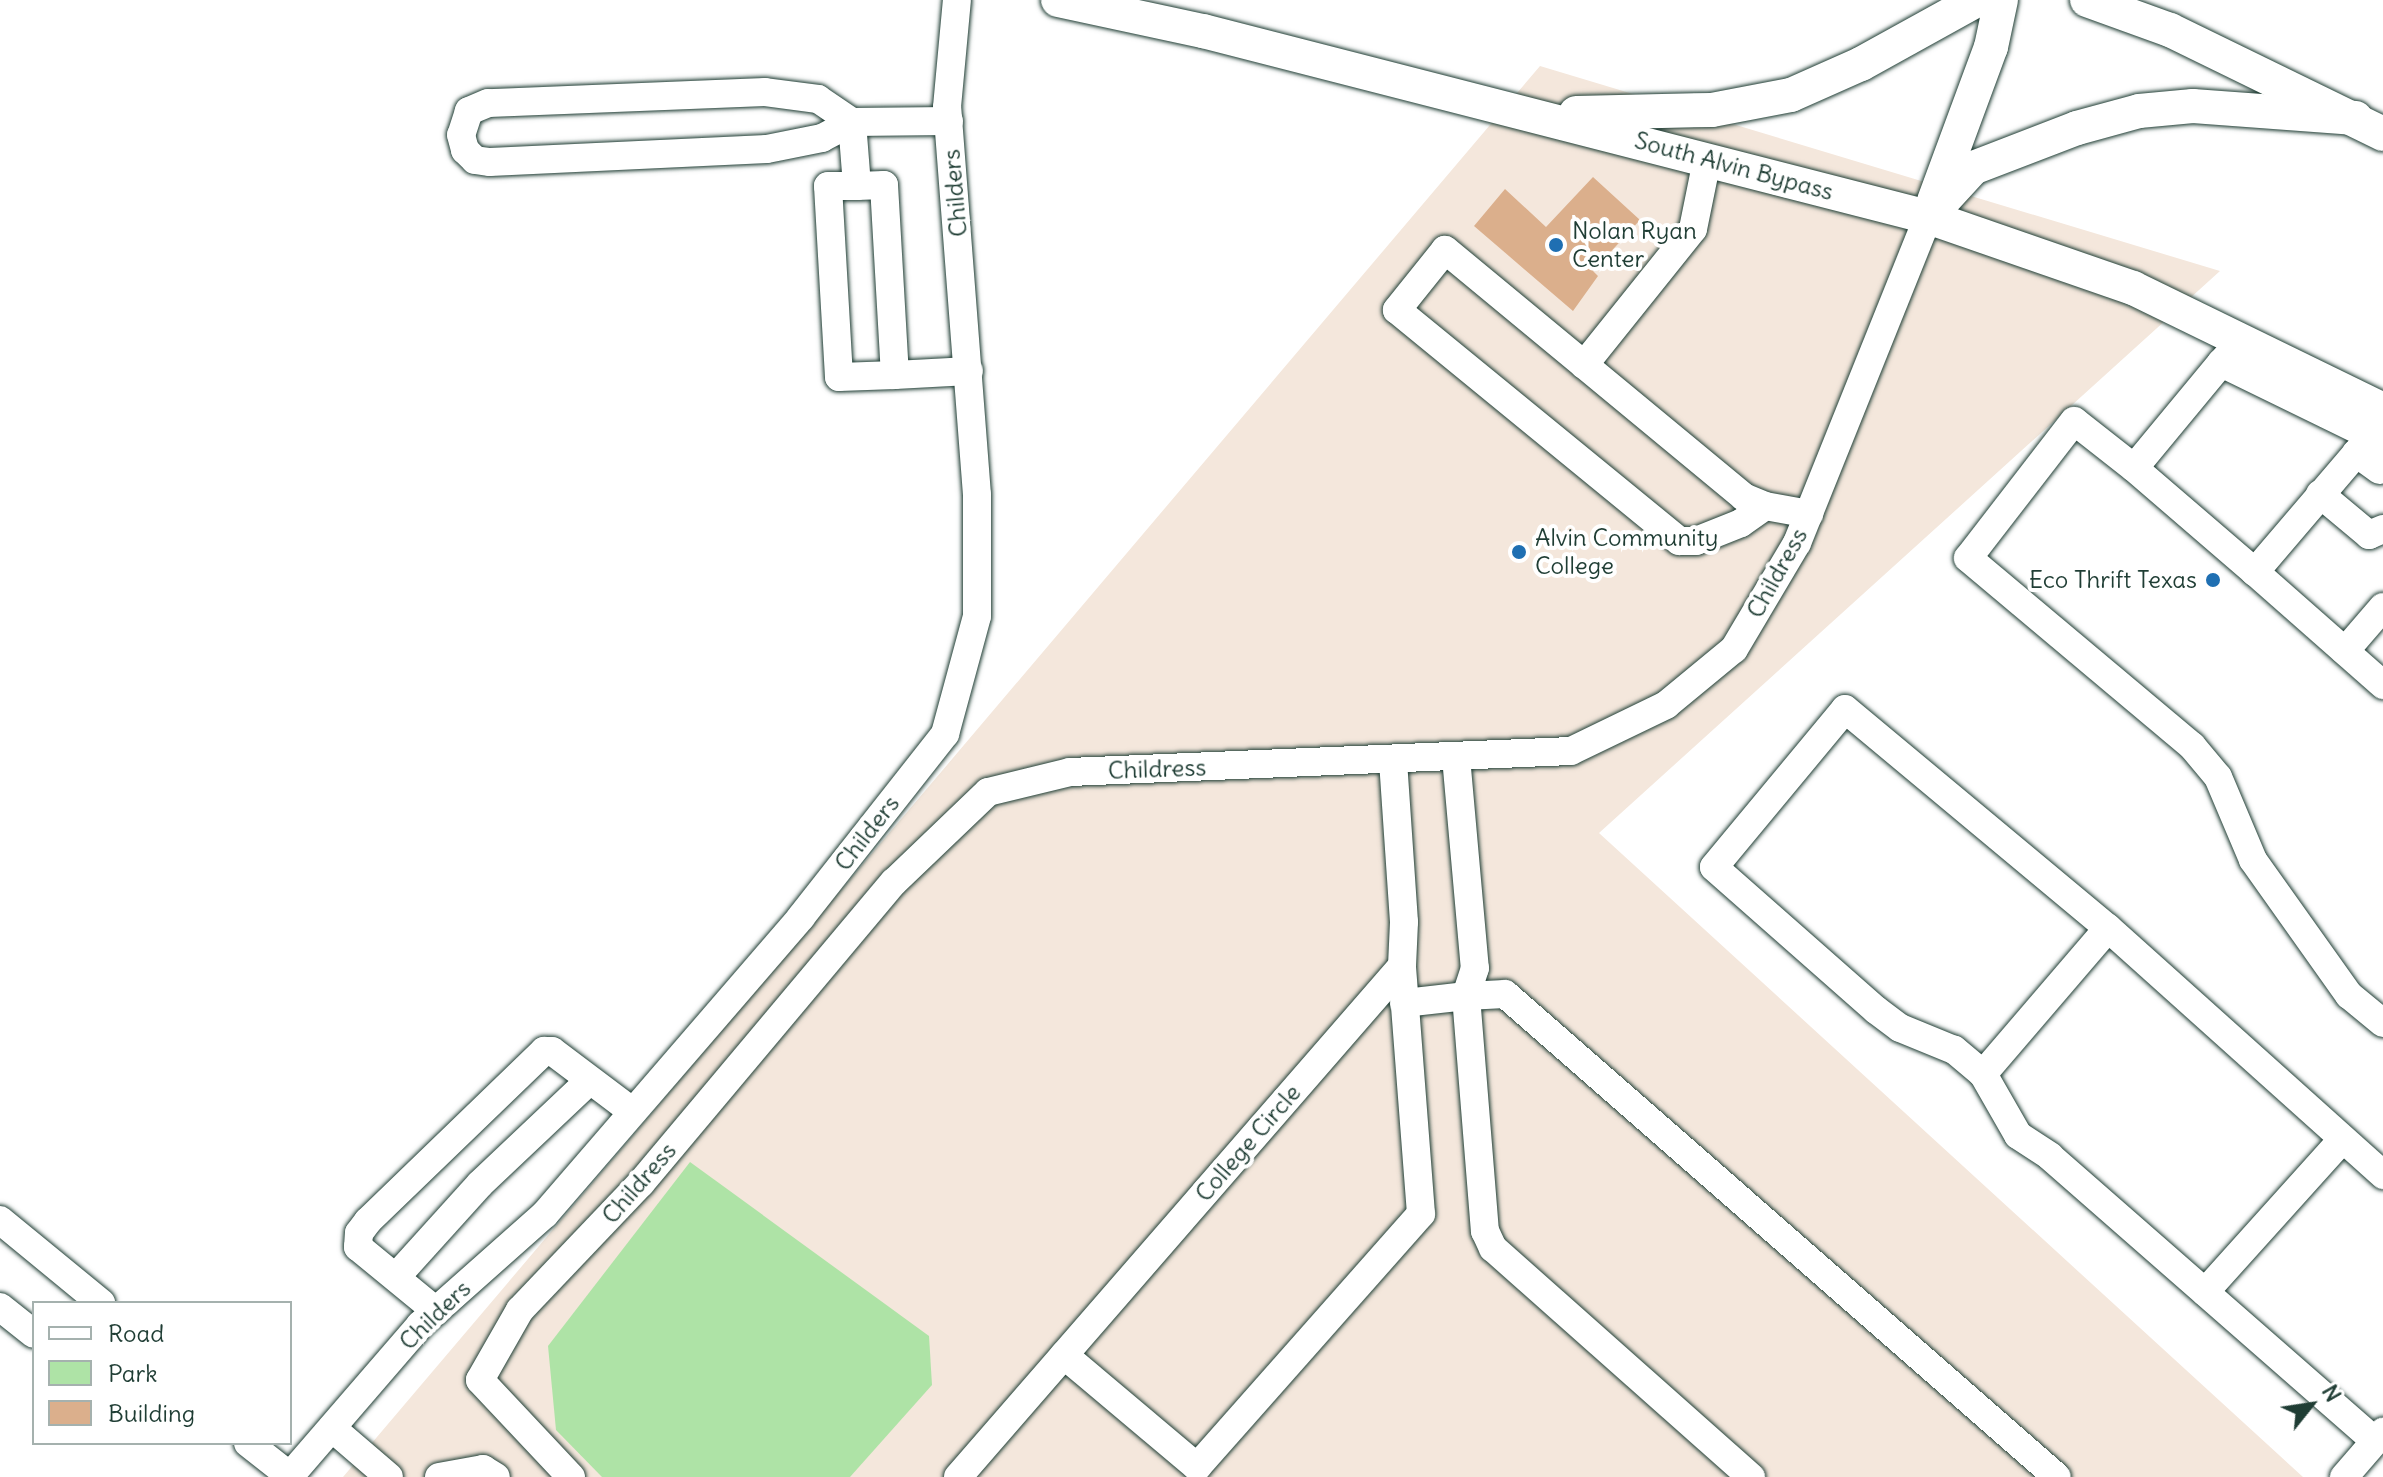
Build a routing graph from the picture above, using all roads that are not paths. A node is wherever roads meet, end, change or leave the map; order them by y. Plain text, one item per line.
1 (957, 0) edge
2 (1058, 0) edge
3 (1977, 0) edge
4 (2001, 0) edge
5 (2087, 0) edge
6 (1535, 114) junction
7 (949, 121) junction
8 (852, 122) junction
9 (2369, 126) edge
10 (1707, 160) junction
11 (857, 186) junction
12 (1928, 217) junction
13 (2232, 351) junction
14 (1584, 365) junction
15 (969, 371) junction
16 (895, 375) junction
17 (2376, 439) edge
18 (2134, 468) junction
19 (2320, 494) junction
20 (1765, 506) junction
21 (1809, 514) junction
22 (2383, 529) edge
23 (2255, 572) junction
24 (2383, 607) edge
25 (2345, 651) junction
26 (2383, 685) edge
27 (1456, 757) junction
28 (1393, 760) junction
29 (2108, 928) junction
30 (1402, 966) junction
31 (1466, 996) junction
32 (1404, 1003) junction
33 (2383, 1023) edge
34 (1983, 1074) junction
35 (590, 1080) junction
36 (633, 1112) junction
37 (2342, 1140) junction
38 (2383, 1175) edge
39 (0, 1220) edge
40 (396, 1277) junction
41 (2205, 1292) junction
42 (99, 1301) edge
43 (0, 1307) edge
44 (436, 1311) junction
45 (32, 1332) edge
46 (1064, 1355) junction
47 (332, 1428) junction
48 (2379, 1436) edge
49 (251, 1445) edge
50 (290, 1476) edge
51 (389, 1477) edge
52 (439, 1477) edge
53 (496, 1477) edge
54 (571, 1477) edge
55 (958, 1477) edge
56 (1751, 1477) edge
57 (2057, 1477) edge
58 (2344, 1477) edge

1 - 7 street, Childers
2 - 6 main road, South Alvin Bypass
3 - 6 main road
4 - 12 main road
5 - 9 main road
6 - 10 main road, South Alvin Bypass
7 - 8 street
7 - 15 street, Childers
8 - 8 street
8 - 11 street
9 - 12 main road
10 - 12 main road, South Alvin Bypass
10 - 14 street
11 - 16 street
11 - 16 street
12 - 13 main road, South Alvin Bypass
12 - 21 street, Childress
13 - 17 main road, South Alvin Bypass
13 - 18 street
14 - 20 street
14 - 20 street
15 - 16 street
15 - 36 street, Childers
17 - 19 street
18 - 23 street
18 - 33 street
19 - 22 street
19 - 23 street
20 - 21 street
21 - 27 street, Childress
23 - 25 street
24 - 25 street
25 - 26 street
27 - 28 street, Childress
27 - 31 street
28 - 30 street
28 - 54 street, Childress
29 - 34 street
29 - 34 street
29 - 37 street
30 - 32 street
30 - 46 street, College Circle
31 - 32 street
31 - 56 street
31 - 57 street
32 - 46 street
34 - 41 street
35 - 36 street
35 - 40 street
35 - 40 street
36 - 44 street, Childers
37 - 38 street
37 - 41 street
39 - 42 street
40 - 44 street
41 - 48 street
43 - 45 street
44 - 47 street, Childers
46 - 55 street, College Circle
47 - 50 street, Childers
47 - 51 street
48 - 58 street
49 - 50 street
52 - 53 street

